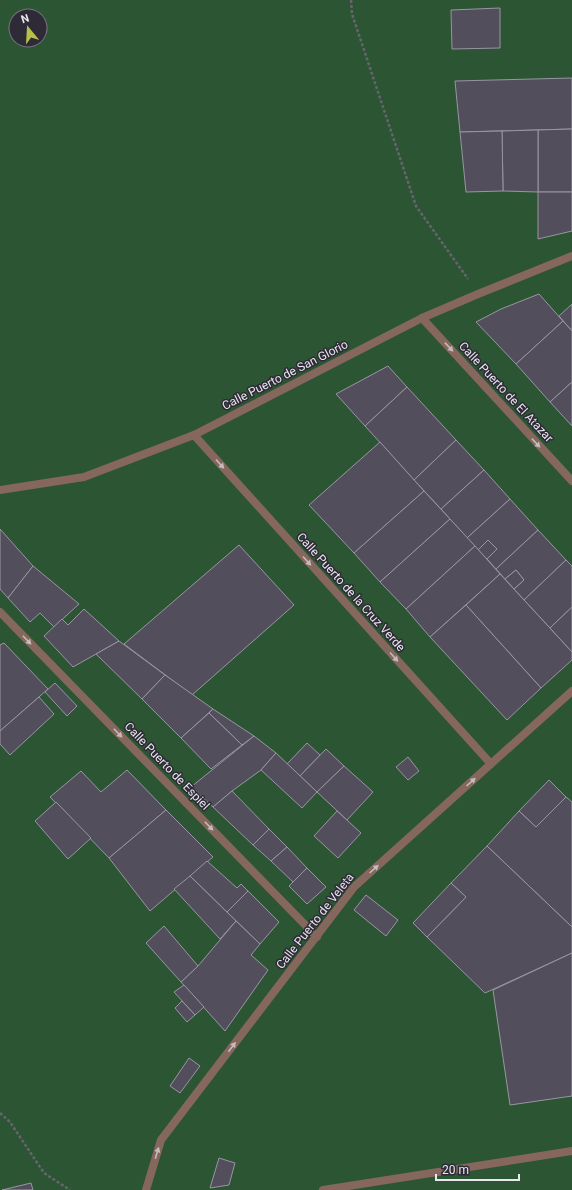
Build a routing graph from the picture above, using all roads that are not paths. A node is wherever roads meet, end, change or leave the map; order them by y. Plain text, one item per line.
1 (572, 256) edge
2 (422, 318) junction
3 (194, 436) junction
4 (572, 481) edge
5 (0, 490) edge
6 (0, 612) edge
7 (572, 691) edge
8 (491, 764) junction
9 (317, 937) junction
10 (572, 1151) edge
11 (146, 1190) edge
12 (323, 1190) edge

1 - 2 street, Calle Puerto de San Glorio
2 - 3 street, Calle Puerto de San Glorio
2 -> 4 street, Calle Puerto de El Atazar
3 - 5 street, Calle Puerto de San Glorio
3 -> 8 street, Calle Puerto de la Cruz Verde
6 -> 9 street, Calle Puerto de Espiel
7 - 8 street, Calle Puerto de Veleta
9 -> 8 street, Calle Puerto de Veleta
11 -> 9 street, Calle Puerto de Veleta
10 - 12 street

